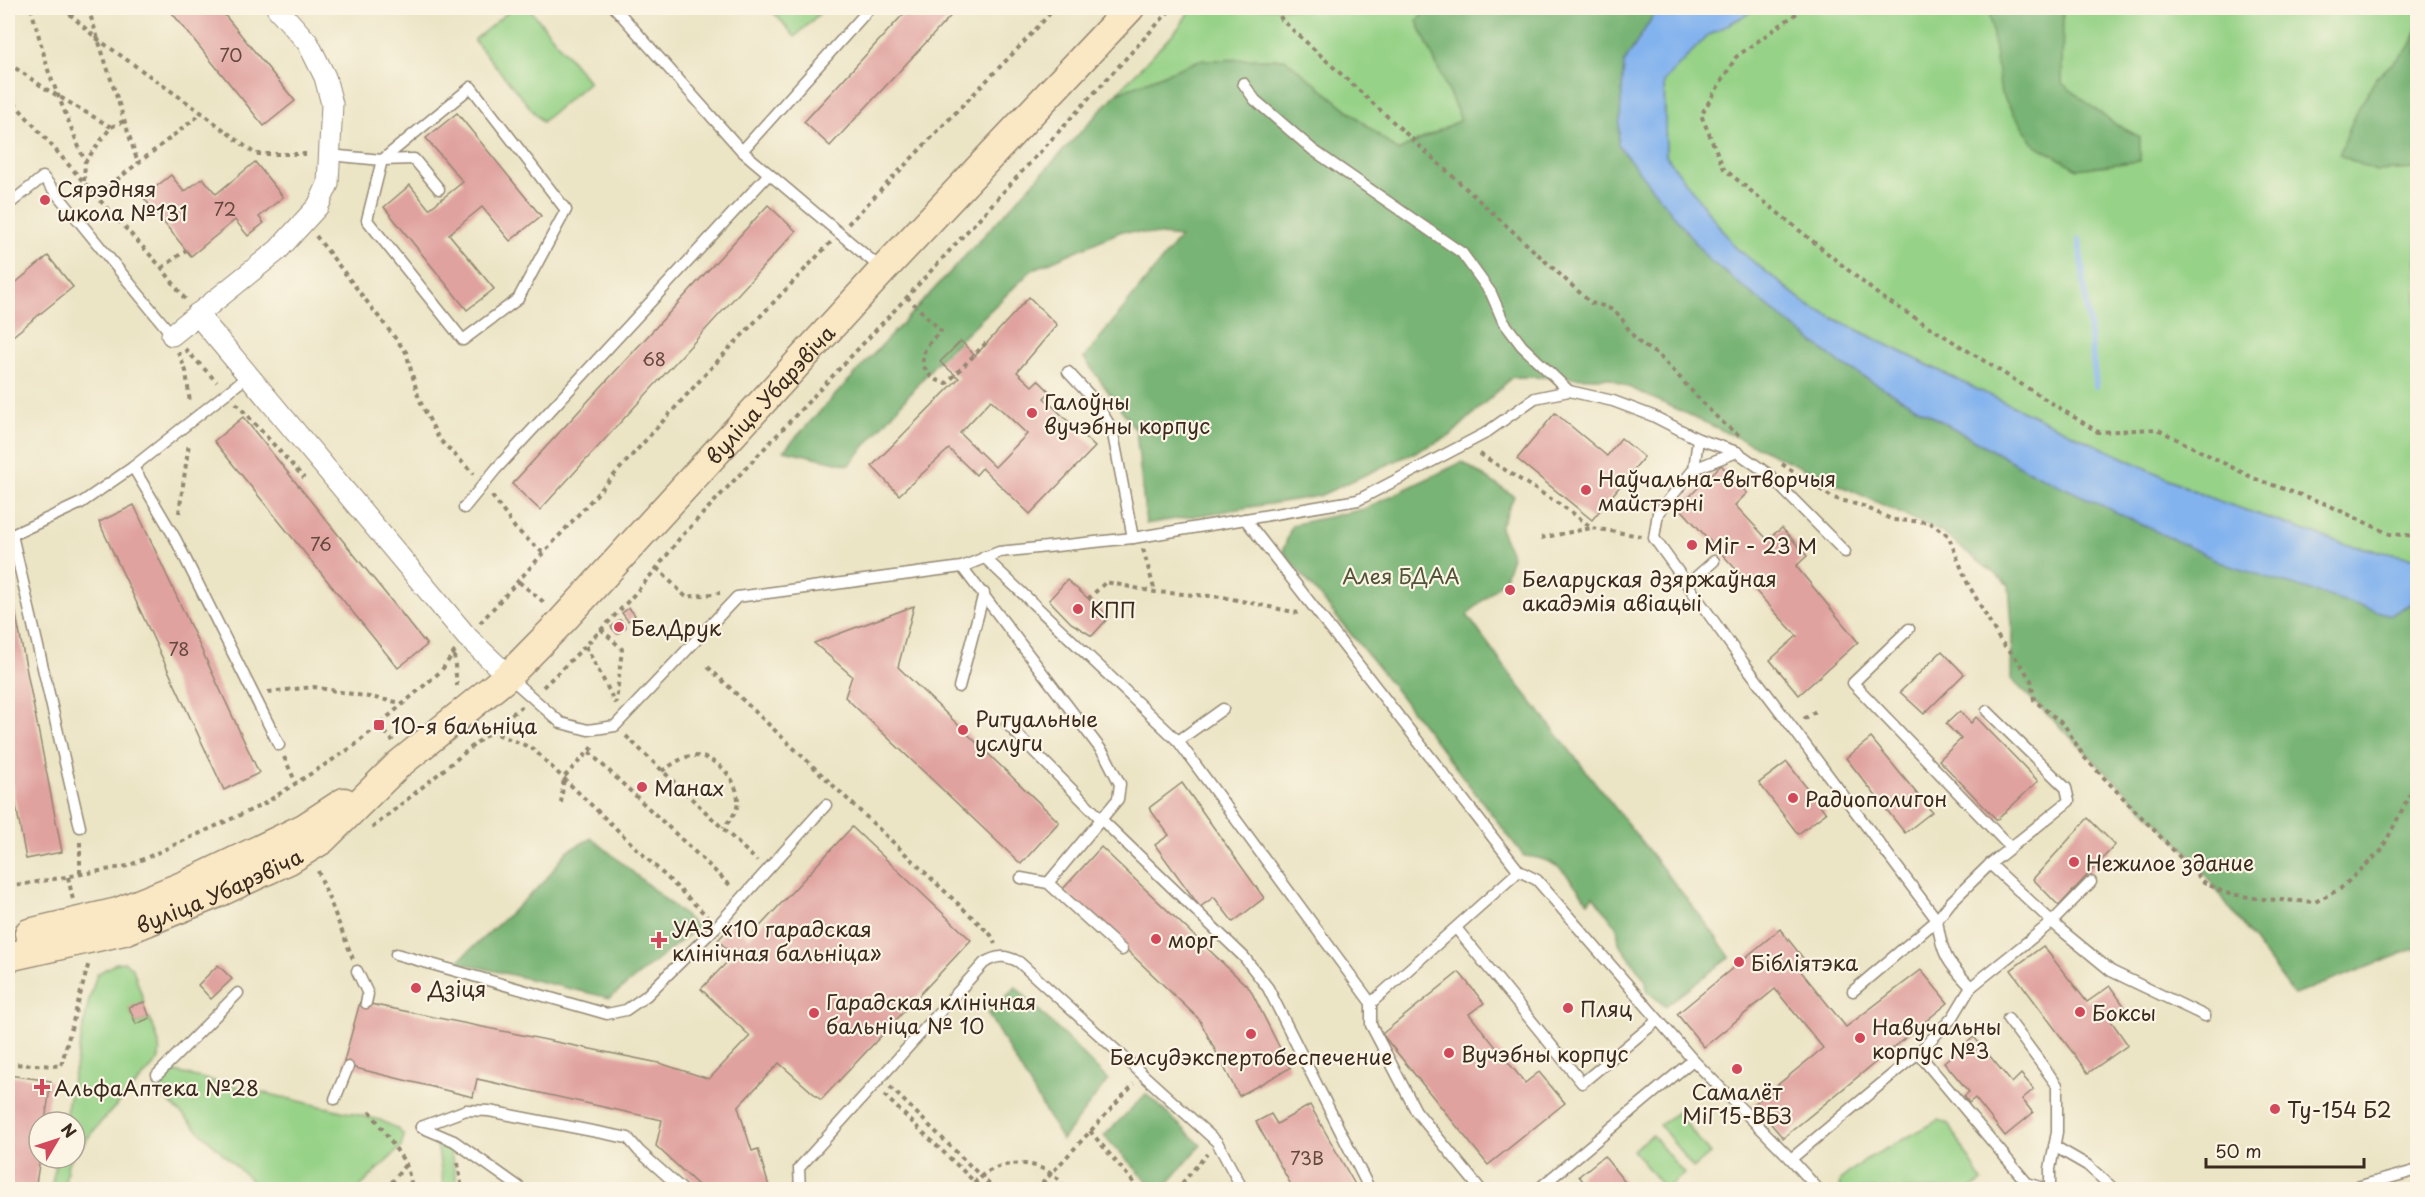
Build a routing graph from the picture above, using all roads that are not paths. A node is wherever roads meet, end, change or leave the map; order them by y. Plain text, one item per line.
1 (277, 8) edge
2 (615, 8) edge
3 (870, 8) edge
4 (1130, 8) edge
5 (1243, 83) dead end
6 (742, 150) junction
7 (329, 154) junction
8 (382, 160) junction
9 (769, 174) junction
10 (439, 189) dead end
11 (8, 205) edge
12 (883, 270) junction
13 (197, 314) junction
14 (172, 334) joint
15 (1068, 372) dead end
16 (249, 375) junction
17 (1569, 391) junction
18 (1698, 439) junction
19 (1737, 452) junction
20 (133, 467) junction
21 (1694, 469) junction
22 (464, 508) dead end
23 (1245, 519) junction
24 (10, 535) edge
25 (1136, 537) junction
26 (1845, 552) dead end
27 (984, 557) junction
28 (1714, 561) dead end
29 (962, 567) junction
30 (1688, 584) junction
31 (984, 593) junction
32 (1909, 629) dead end
33 (508, 676) junction
34 (959, 687) dead end
35 (1223, 709) dead end
36 (1987, 711) dead end
37 (1007, 724) dead end
38 (1178, 741) junction
39 (279, 745) road end
40 (398, 765) junction
41 (826, 806) dead end
42 (1102, 820) junction
43 (80, 827) road end
44 (2010, 848) junction
45 (1990, 864) junction
46 (1519, 872) junction
47 (1021, 878) dead end
48 (2091, 882) dead end
49 (1048, 883) junction
50 (1937, 920) junction
51 (2052, 922) junction
52 (1455, 928) junction
53 (8, 938) edge
54 (1122, 951) dead end
55 (396, 954) dead end
56 (8, 957) edge
57 (357, 970) road end
58 (1971, 987) junction
59 (1853, 992) dead end
60 (238, 993) dead end
61 (366, 1003) dead end
62 (1371, 1003) junction
63 (2205, 1016) dead end
64 (2008, 1019) dead end
65 (1658, 1020) junction
66 (1918, 1053) junction
67 (1694, 1060) junction
68 (348, 1067) dead end
69 (157, 1075) dead end
70 (335, 1099) dead end
71 (2054, 1146) junction
72 (1791, 1159) junction
73 (2418, 1170) edge
74 (2023, 1186) edge
75 (519, 1187) dead end
76 (2050, 1189) edge
77 (683, 1190) edge
78 (800, 1190) edge
79 (1243, 1190) edge
80 (1370, 1190) edge
81 (1481, 1190) edge
82 (1537, 1190) edge
83 (1819, 1190) edge
84 (2115, 1190) edge
85 (2346, 1190) edge

1 - 7 street
2 - 6 lane
3 - 6 lane
4 - 12 main road, вуліца Убарэвіча
5 - 17 lane
6 - 9 lane
7 - 8 lane
7 - 13 street
8 - 8 lane
8 - 10 lane
9 - 12 lane
9 - 22 lane
11 - 14 lane
12 - 33 main road, вуліца Убарэвіча
13 - 14 street
13 - 16 street
15 - 25 lane
16 - 20 lane
16 - 33 street
17 - 18 lane
17 - 23 lane
18 - 19 lane
18 - 21 lane
19 - 21 lane
19 - 26 lane
20 - 24 lane
20 - 39 lane
21 - 30 lane
23 - 25 lane
23 - 46 lane
24 - 43 lane
25 - 27 lane
27 - 29 lane
27 - 38 lane
28 - 30 lane
29 - 31 lane
29 - 33 lane
30 - 50 lane
31 - 34 lane
31 - 42 lane
32 - 44 lane
33 - 40 main road, вуліца Убарэвіча
35 - 38 lane
36 - 44 lane
37 - 42 lane
38 - 62 lane
40 - 53 main road, вуліца Убарэвіча
40 - 56 main road, вуліца Убарэвіча
41 - 55 lane
42 - 49 lane
42 - 80 lane
44 - 45 lane
45 - 50 lane
45 - 51 lane
46 - 52 lane
46 - 65 lane
47 - 49 lane
48 - 51 lane
49 - 54 lane
50 - 58 lane
50 - 59 lane
51 - 58 lane
51 - 63 lane
52 - 62 lane
52 - 65 lane
57 - 61 lane
58 - 66 lane
60 - 69 lane
62 - 81 lane
64 - 71 lane
65 - 67 lane
66 - 72 lane
66 - 74 lane
67 - 72 lane
67 - 82 lane
68 - 70 lane
71 - 76 lane
71 - 84 lane
72 - 83 lane
73 - 85 lane
74 - 76 lane
75 - 77 lane
78 - 79 lane

